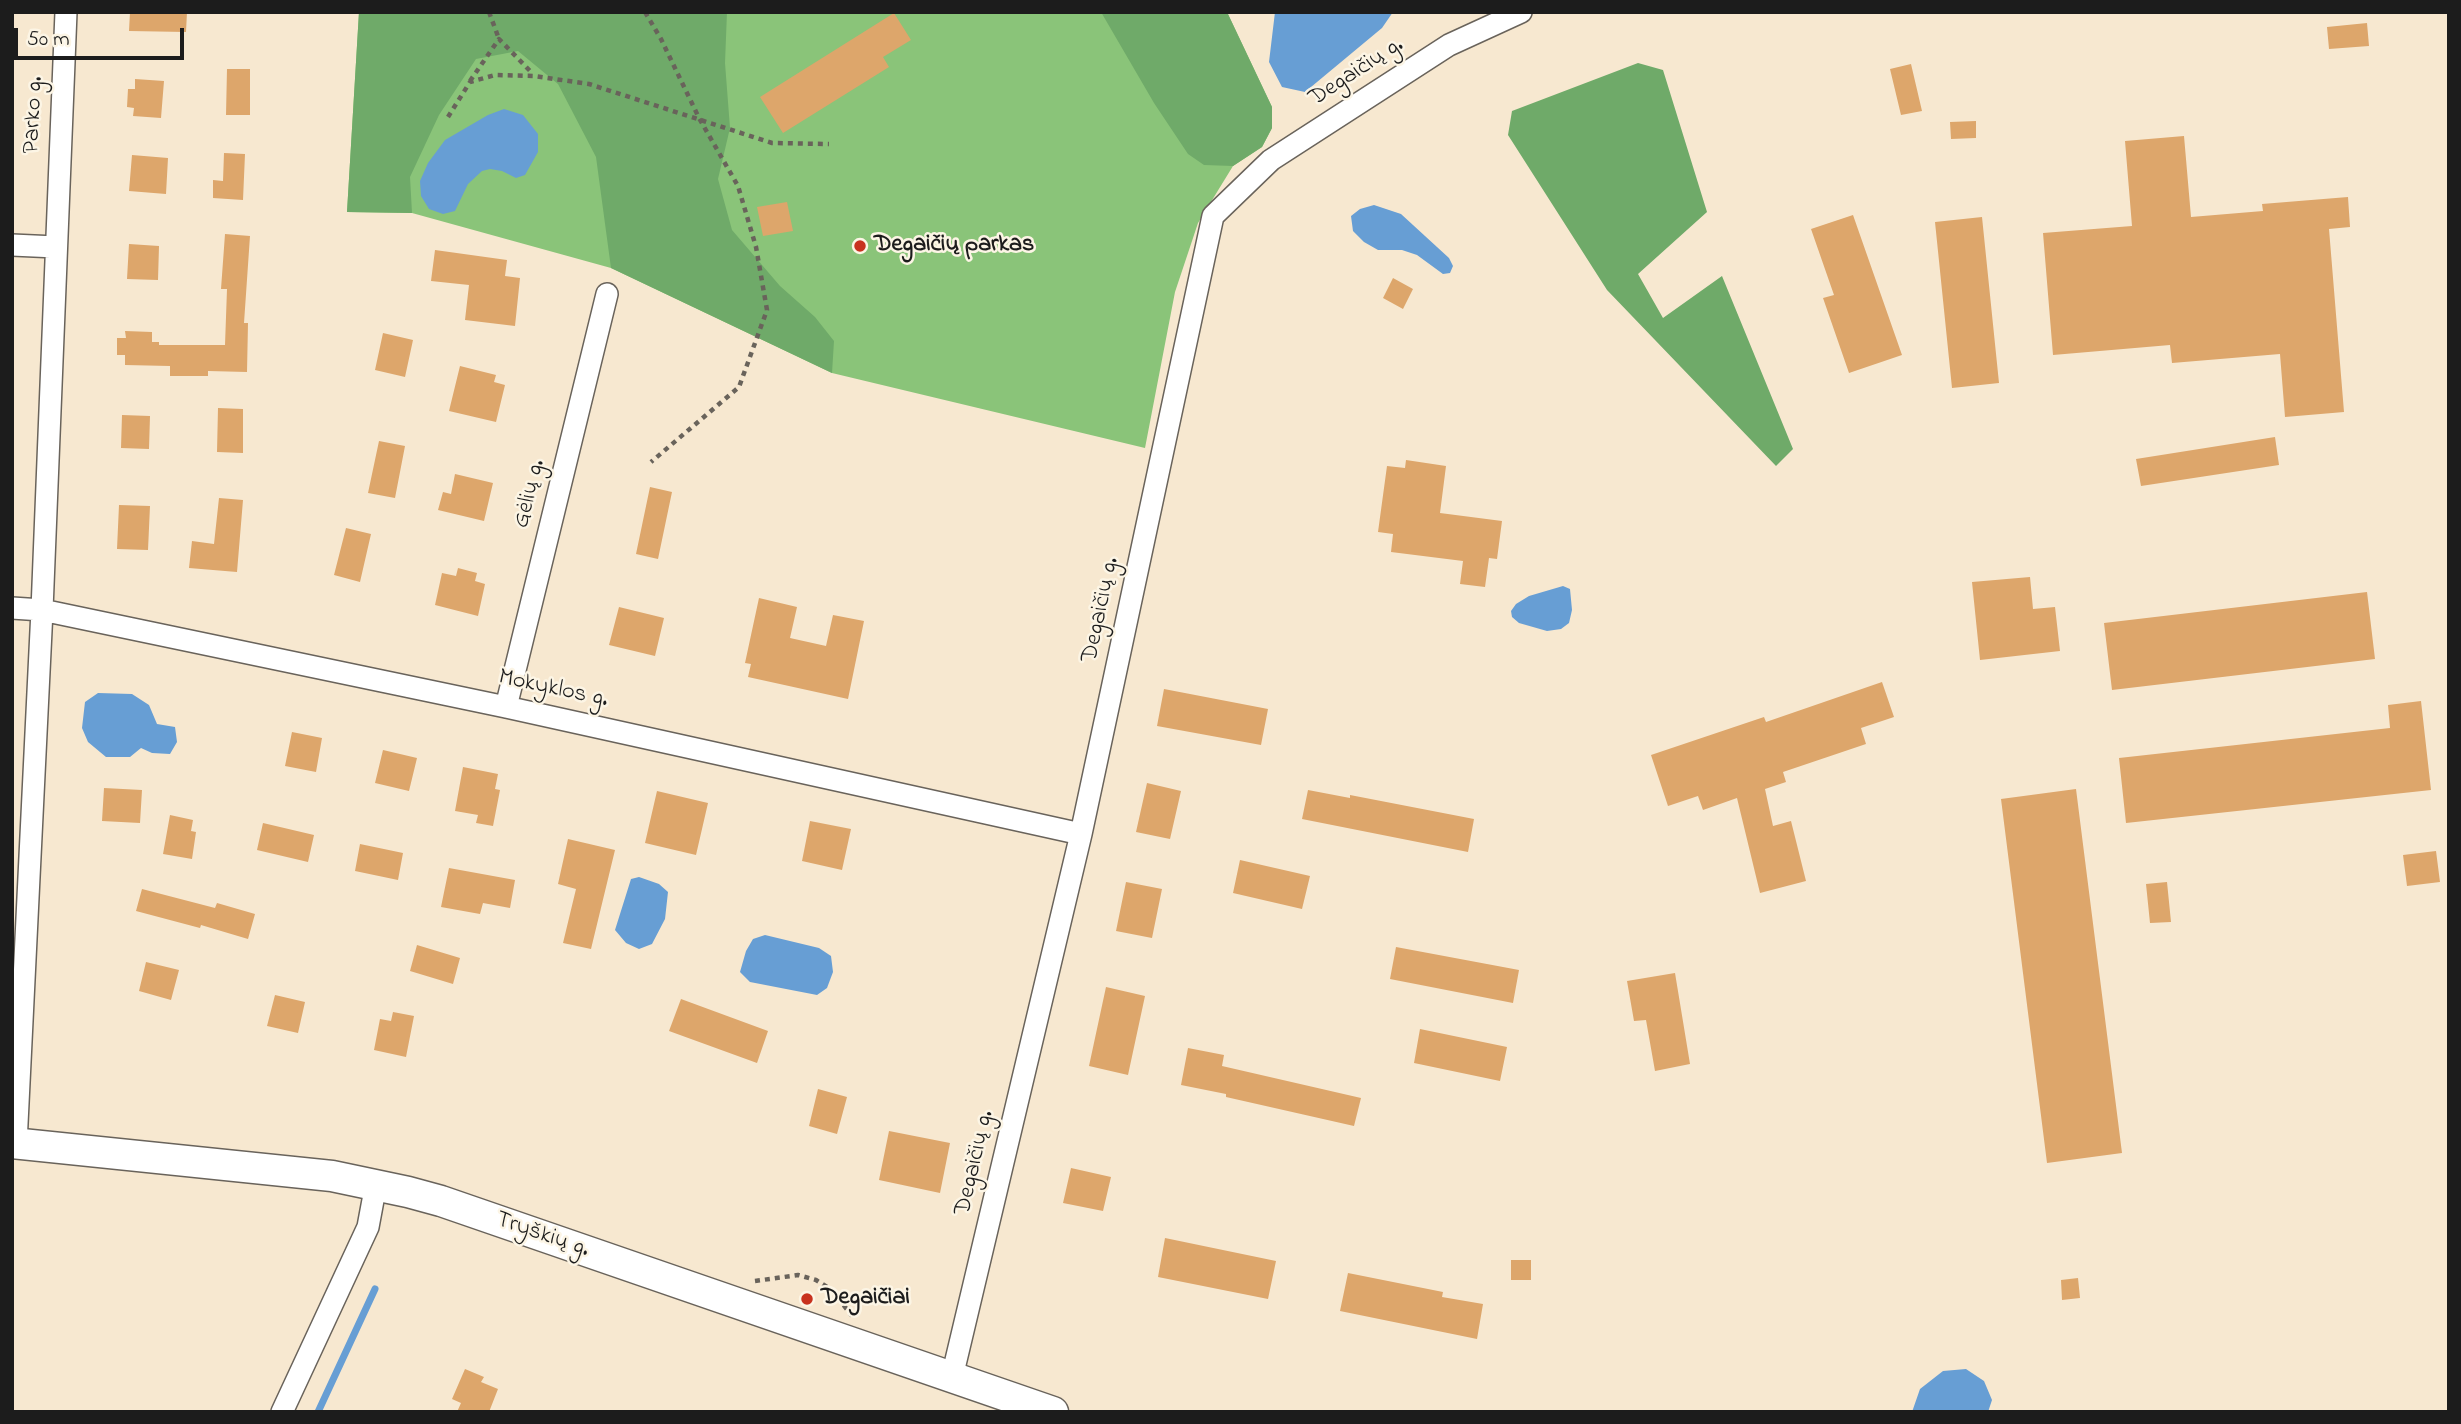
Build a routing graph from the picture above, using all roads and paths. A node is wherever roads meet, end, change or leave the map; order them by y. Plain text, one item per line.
1 (66, 12) edge
2 (489, 12) edge
3 (645, 12) edge
4 (1521, 12) edge
5 (499, 39) junction
6 (534, 76) junction
7 (470, 82) junction
8 (448, 117) dead end
9 (699, 118) junction
10 (828, 144) dead end
11 (12, 245) edge
12 (56, 247) junction
13 (607, 294) dead end
14 (651, 462) dead end
15 (12, 608) edge
16 (42, 610) junction
17 (506, 707) junction
18 (1080, 834) junction
19 (14, 1144) edge
20 (376, 1184) junction
21 (952, 1377) junction
22 (282, 1412) edge
23 (1053, 1412) edge

1 - 12 street, Parko g.
2 - 5 path
3 - 9 path
4 - 18 street, Degaičių g.
5 - 6 path
5 - 7 path
6 - 7 path
6 - 9 path
7 - 8 path
9 - 10 path
9 - 14 path
11 - 12 street
12 - 16 street, Parko g.
13 - 17 street, Gėlių g.
15 - 16 street, Mokyklos g.
16 - 17 street, Mokyklos g.
16 - 19 street, Parko g.
17 - 18 street, Mokyklos g.
18 - 21 street, Degaičių g.
19 - 20 main road, Tryškių g.
20 - 21 main road, Tryškių g.
20 - 22 street
21 - 23 main road, Tryškių g.

